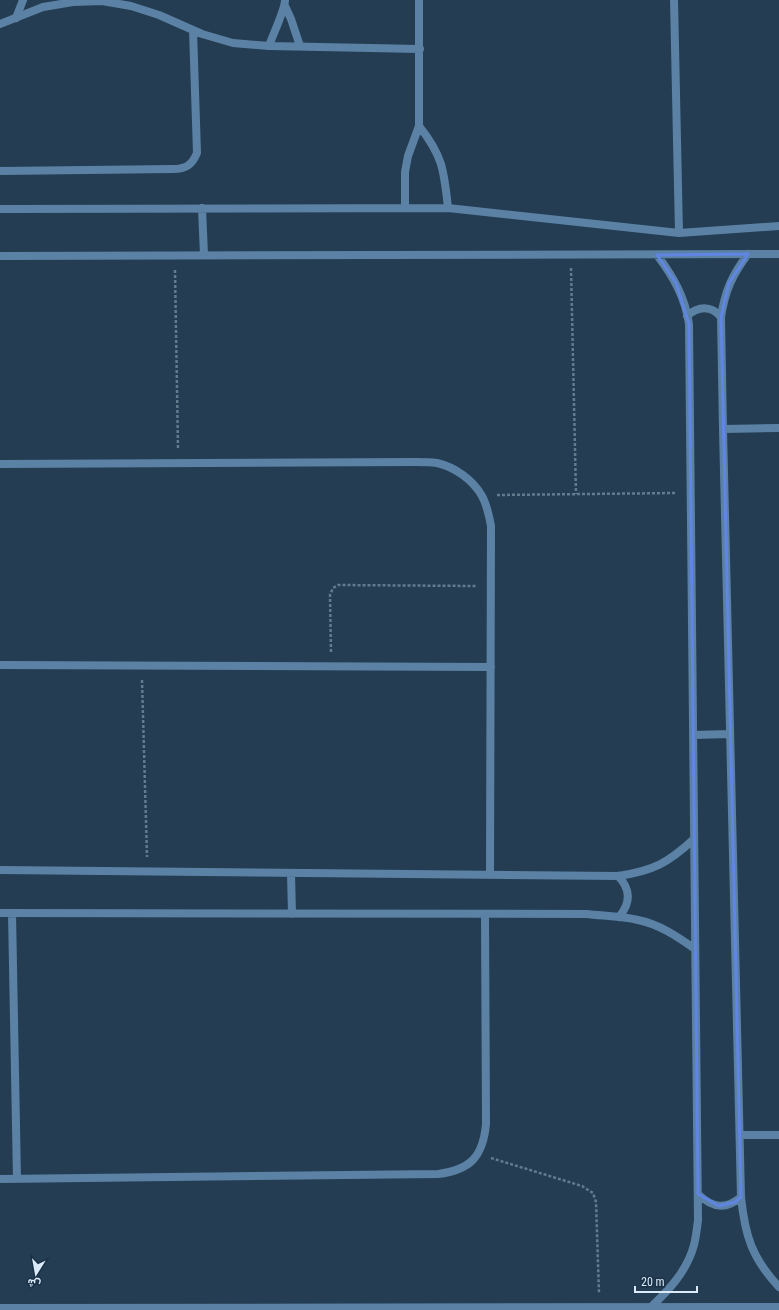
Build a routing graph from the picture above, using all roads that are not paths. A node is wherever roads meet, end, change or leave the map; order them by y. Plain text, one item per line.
1 (23, 0) edge
2 (419, 0) edge
3 (674, 0) edge
4 (129, 3) edge
5 (285, 3) edge
6 (16, 18) junction
7 (0, 24) edge
8 (194, 30) junction
9 (269, 46) junction
10 (300, 46) junction
11 (420, 49) junction
12 (419, 126) junction
13 (0, 171) edge
14 (405, 207) junction
15 (202, 208) junction
16 (448, 208) junction
17 (0, 209) edge
18 (779, 226) edge
19 (679, 233) junction
20 (657, 254) junction
21 (748, 254) junction
22 (779, 254) edge
23 (0, 256) edge
24 (204, 256) junction
25 (688, 316) junction
26 (721, 317) junction
27 (779, 428) edge
28 (722, 429) junction
29 (0, 464) edge
30 (0, 665) edge
31 (491, 667) junction
32 (730, 734) junction
33 (693, 735) junction
34 (694, 839) junction
35 (0, 870) edge
36 (291, 873) junction
37 (490, 875) junction
38 (618, 876) junction
39 (0, 913) edge
40 (12, 913) junction
41 (292, 914) junction
42 (485, 914) junction
43 (619, 917) junction
44 (695, 949) junction
45 (740, 1135) junction
46 (779, 1135) edge
47 (0, 1179) edge
48 (17, 1179) junction
49 (698, 1194) junction
50 (741, 1197) junction
51 (779, 1287) edge
52 (779, 1307) edge
53 (0, 1308) edge
54 (650, 1308) junction
55 (511, 1309) edge

1 - 6 street
2 - 11 street
3 - 19 street
4 - 6 street
4 - 8 street
5 - 9 street
5 - 10 street
6 - 7 street
8 - 9 street
8 - 13 street
9 - 10 street
10 - 11 street
11 - 12 street
12 - 14 street
12 - 16 street
14 - 15 street
14 - 16 street
15 - 17 street
15 - 24 street
16 - 19 street
18 - 19 street
20 - 21 street
20 - 24 street
20 - 25 street
21 - 22 street
21 - 26 street
23 - 24 street
25 - 26 street
25 - 33 street
26 - 28 street
27 - 28 street
28 - 32 street
29 - 31 street
30 - 31 street
31 - 37 street
32 - 33 street
32 - 45 street
33 - 34 street
34 - 38 street
34 - 44 street
35 - 36 street
36 - 37 street
36 - 41 street
37 - 38 street
38 - 43 street
39 - 40 street
40 - 41 street
40 - 48 street
41 - 42 street
42 - 43 street
42 - 48 street
43 - 44 street
44 - 49 street
45 - 46 street
45 - 50 street
47 - 48 street
49 - 50 street
49 - 54 street
50 - 51 street
52 - 54 street
53 - 55 street
54 - 55 street

